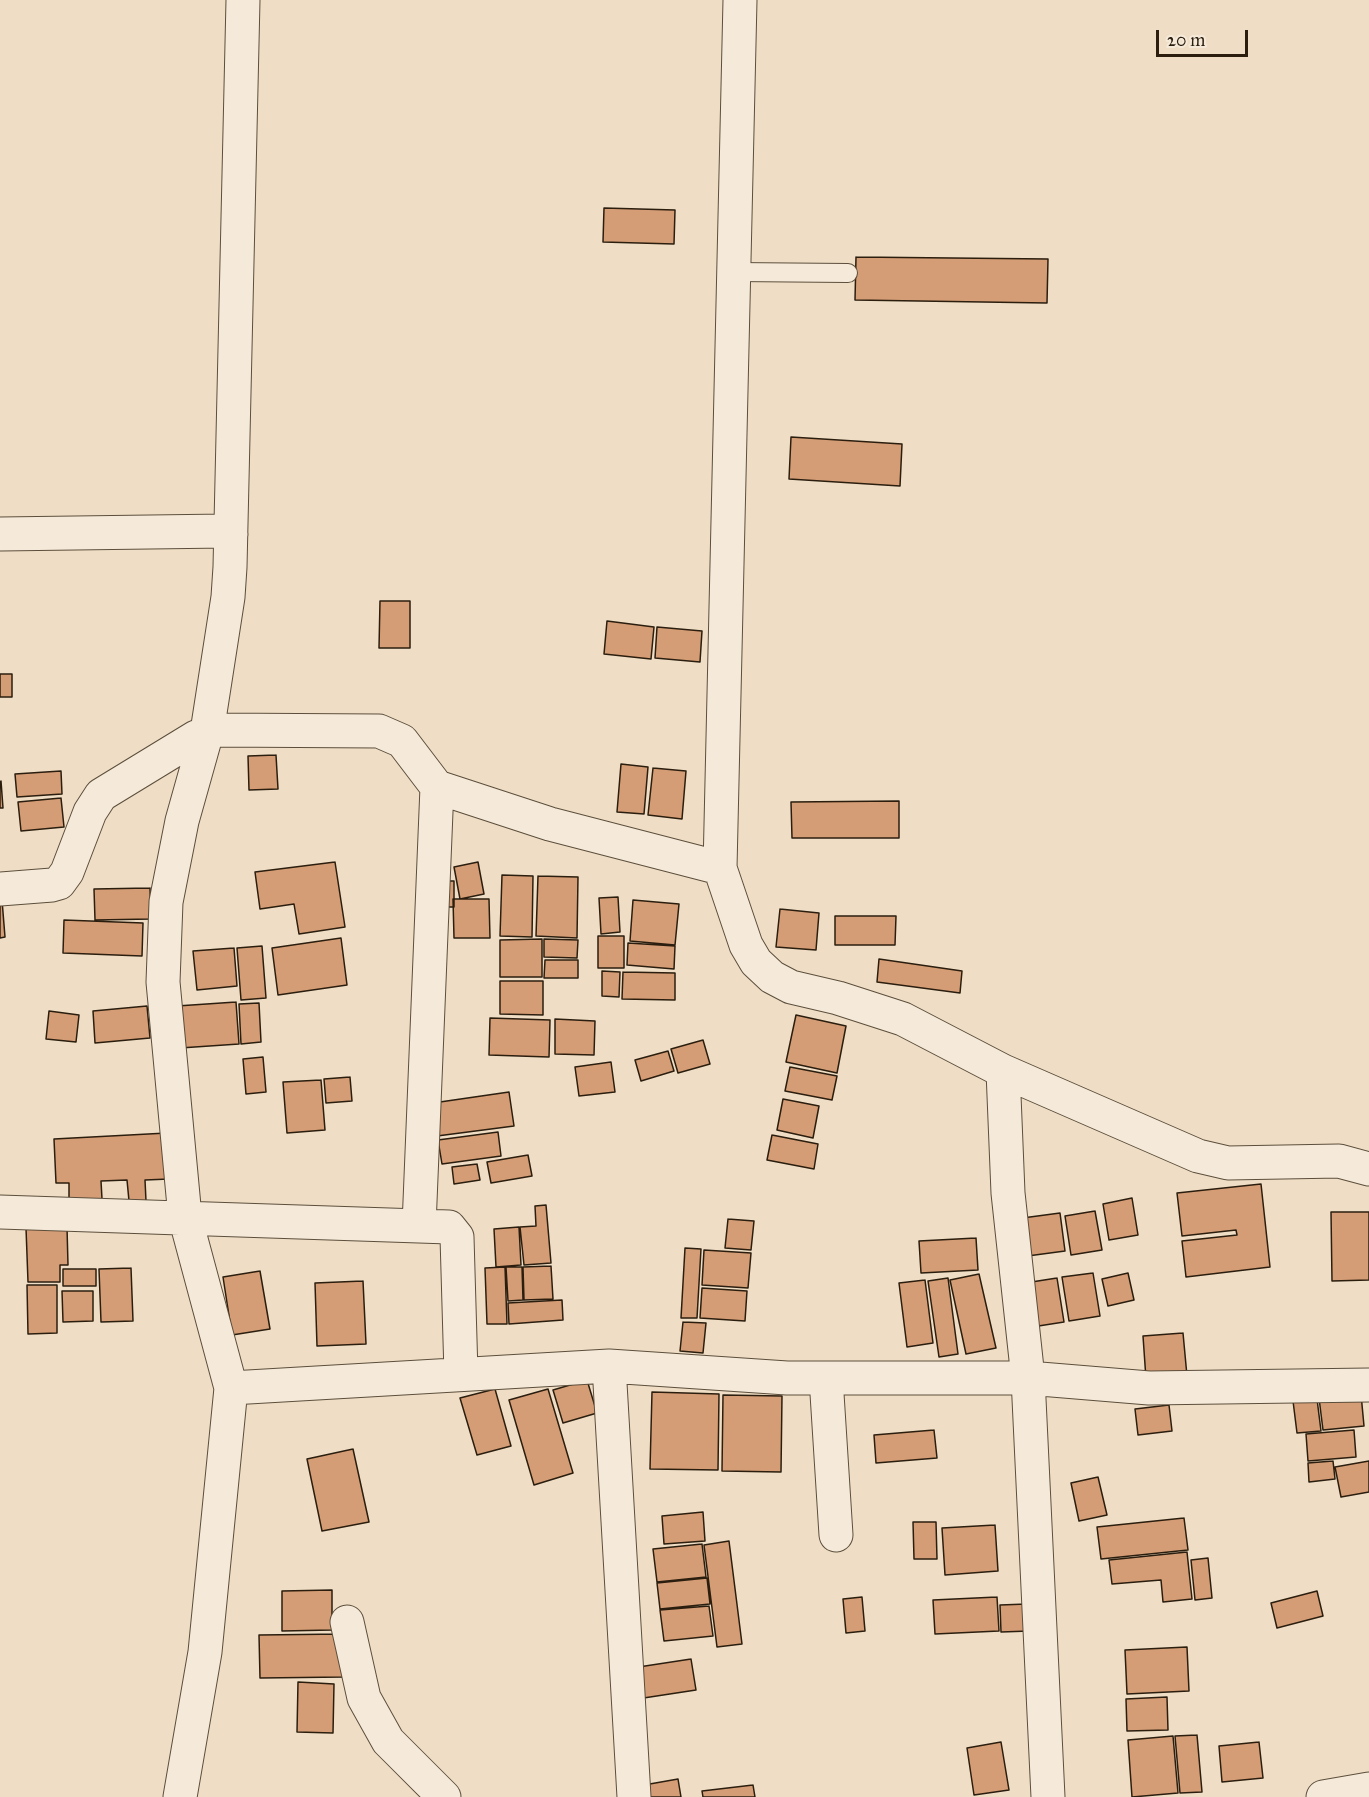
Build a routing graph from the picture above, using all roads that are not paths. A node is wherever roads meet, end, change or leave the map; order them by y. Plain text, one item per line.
1 (243, 0) edge
2 (740, 0) edge
3 (734, 272) junction
4 (848, 273) dead end
5 (0, 534) edge
6 (231, 534) junction
7 (207, 732) junction
8 (437, 787) junction
9 (720, 868) junction
10 (0, 889) edge
11 (1003, 1071) junction
12 (1369, 1169) edge
13 (0, 1212) edge
14 (185, 1217) junction
15 (419, 1226) junction
16 (609, 1366) junction
17 (460, 1374) junction
18 (826, 1378) junction
19 (1028, 1378) junction
20 (1369, 1385) edge
21 (231, 1388) junction
22 (836, 1534) dead end
23 (347, 1622) dead end
24 (1369, 1789) edge
25 (180, 1797) edge
26 (444, 1797) edge
27 (634, 1797) edge
28 (1048, 1797) edge
29 (1323, 1797) edge

1 - 6 street
2 - 3 street
3 - 4 lane
3 - 9 street
5 - 6 street
6 - 7 street
7 - 8 street
7 - 10 street
7 - 14 street
8 - 9 street
8 - 15 street
9 - 11 street
11 - 12 street
11 - 19 street
13 - 14 street
14 - 15 street
14 - 21 street
15 - 17 street
16 - 17 street
16 - 18 street
16 - 27 street
17 - 21 street
18 - 19 street
18 - 22 street
19 - 20 street
19 - 28 street
21 - 25 street
23 - 26 street
24 - 29 street

